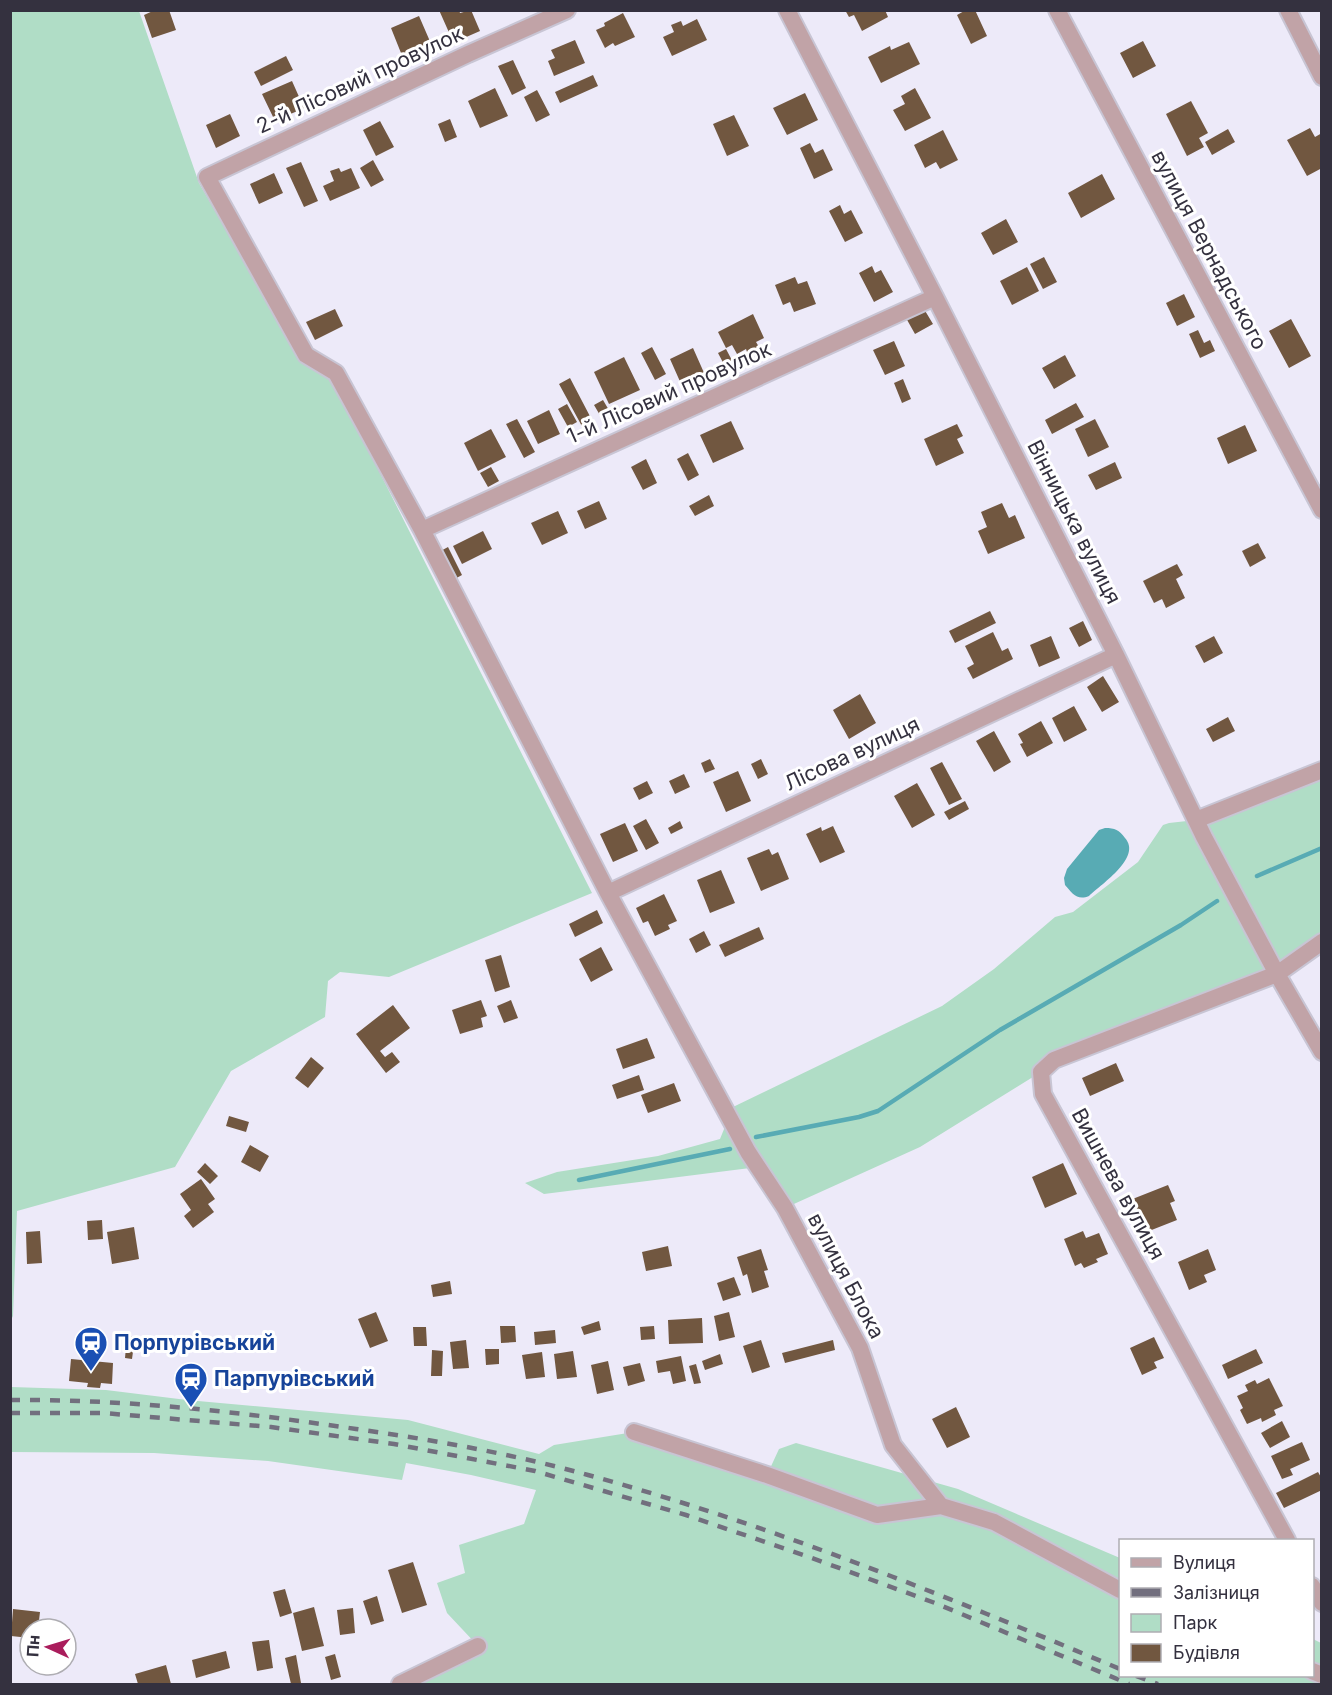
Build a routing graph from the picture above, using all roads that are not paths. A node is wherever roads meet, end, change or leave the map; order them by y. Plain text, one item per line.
1 (567, 10) edge
2 (787, 10) edge
3 (1057, 10) edge
4 (1288, 10) edge
5 (1322, 77) edge
6 (207, 177) joint
7 (935, 297) junction
8 (1322, 510) edge
9 (422, 530) junction
10 (1116, 655) junction
11 (1322, 770) edge
12 (1196, 820) junction
13 (608, 893) junction
14 (1322, 942) edge
15 (1277, 974) junction
16 (1322, 1052) edge
17 (634, 1432) dead end
18 (941, 1506) junction
19 (1286, 1539) edge
20 (1119, 1589) edge
21 (1314, 1589) edge
22 (1322, 1603) edge
23 (478, 1646) dead end
24 (400, 1684) edge

1 - 6 street, 2-й Лісовий провулок
2 - 7 street, Вінницька вулиця
3 - 8 street, вулиця Вернадського
4 - 5 street
6 - 9 street, вулиця Блока
7 - 9 street, 1-й Лісовий провулок
7 - 10 street, Вінницька вулиця
9 - 13 street, вулиця Блока
10 - 12 street, Вінницька вулиця
10 - 13 street, Лісова вулиця
11 - 12 street
12 - 15 street, Вінницька вулиця
13 - 18 street, вулиця Блока
14 - 15 street
15 - 16 street, Вінницька вулиця
15 - 19 street, Вишнева вулиця
17 - 18 street
18 - 20 street
21 - 22 street
23 - 24 street

